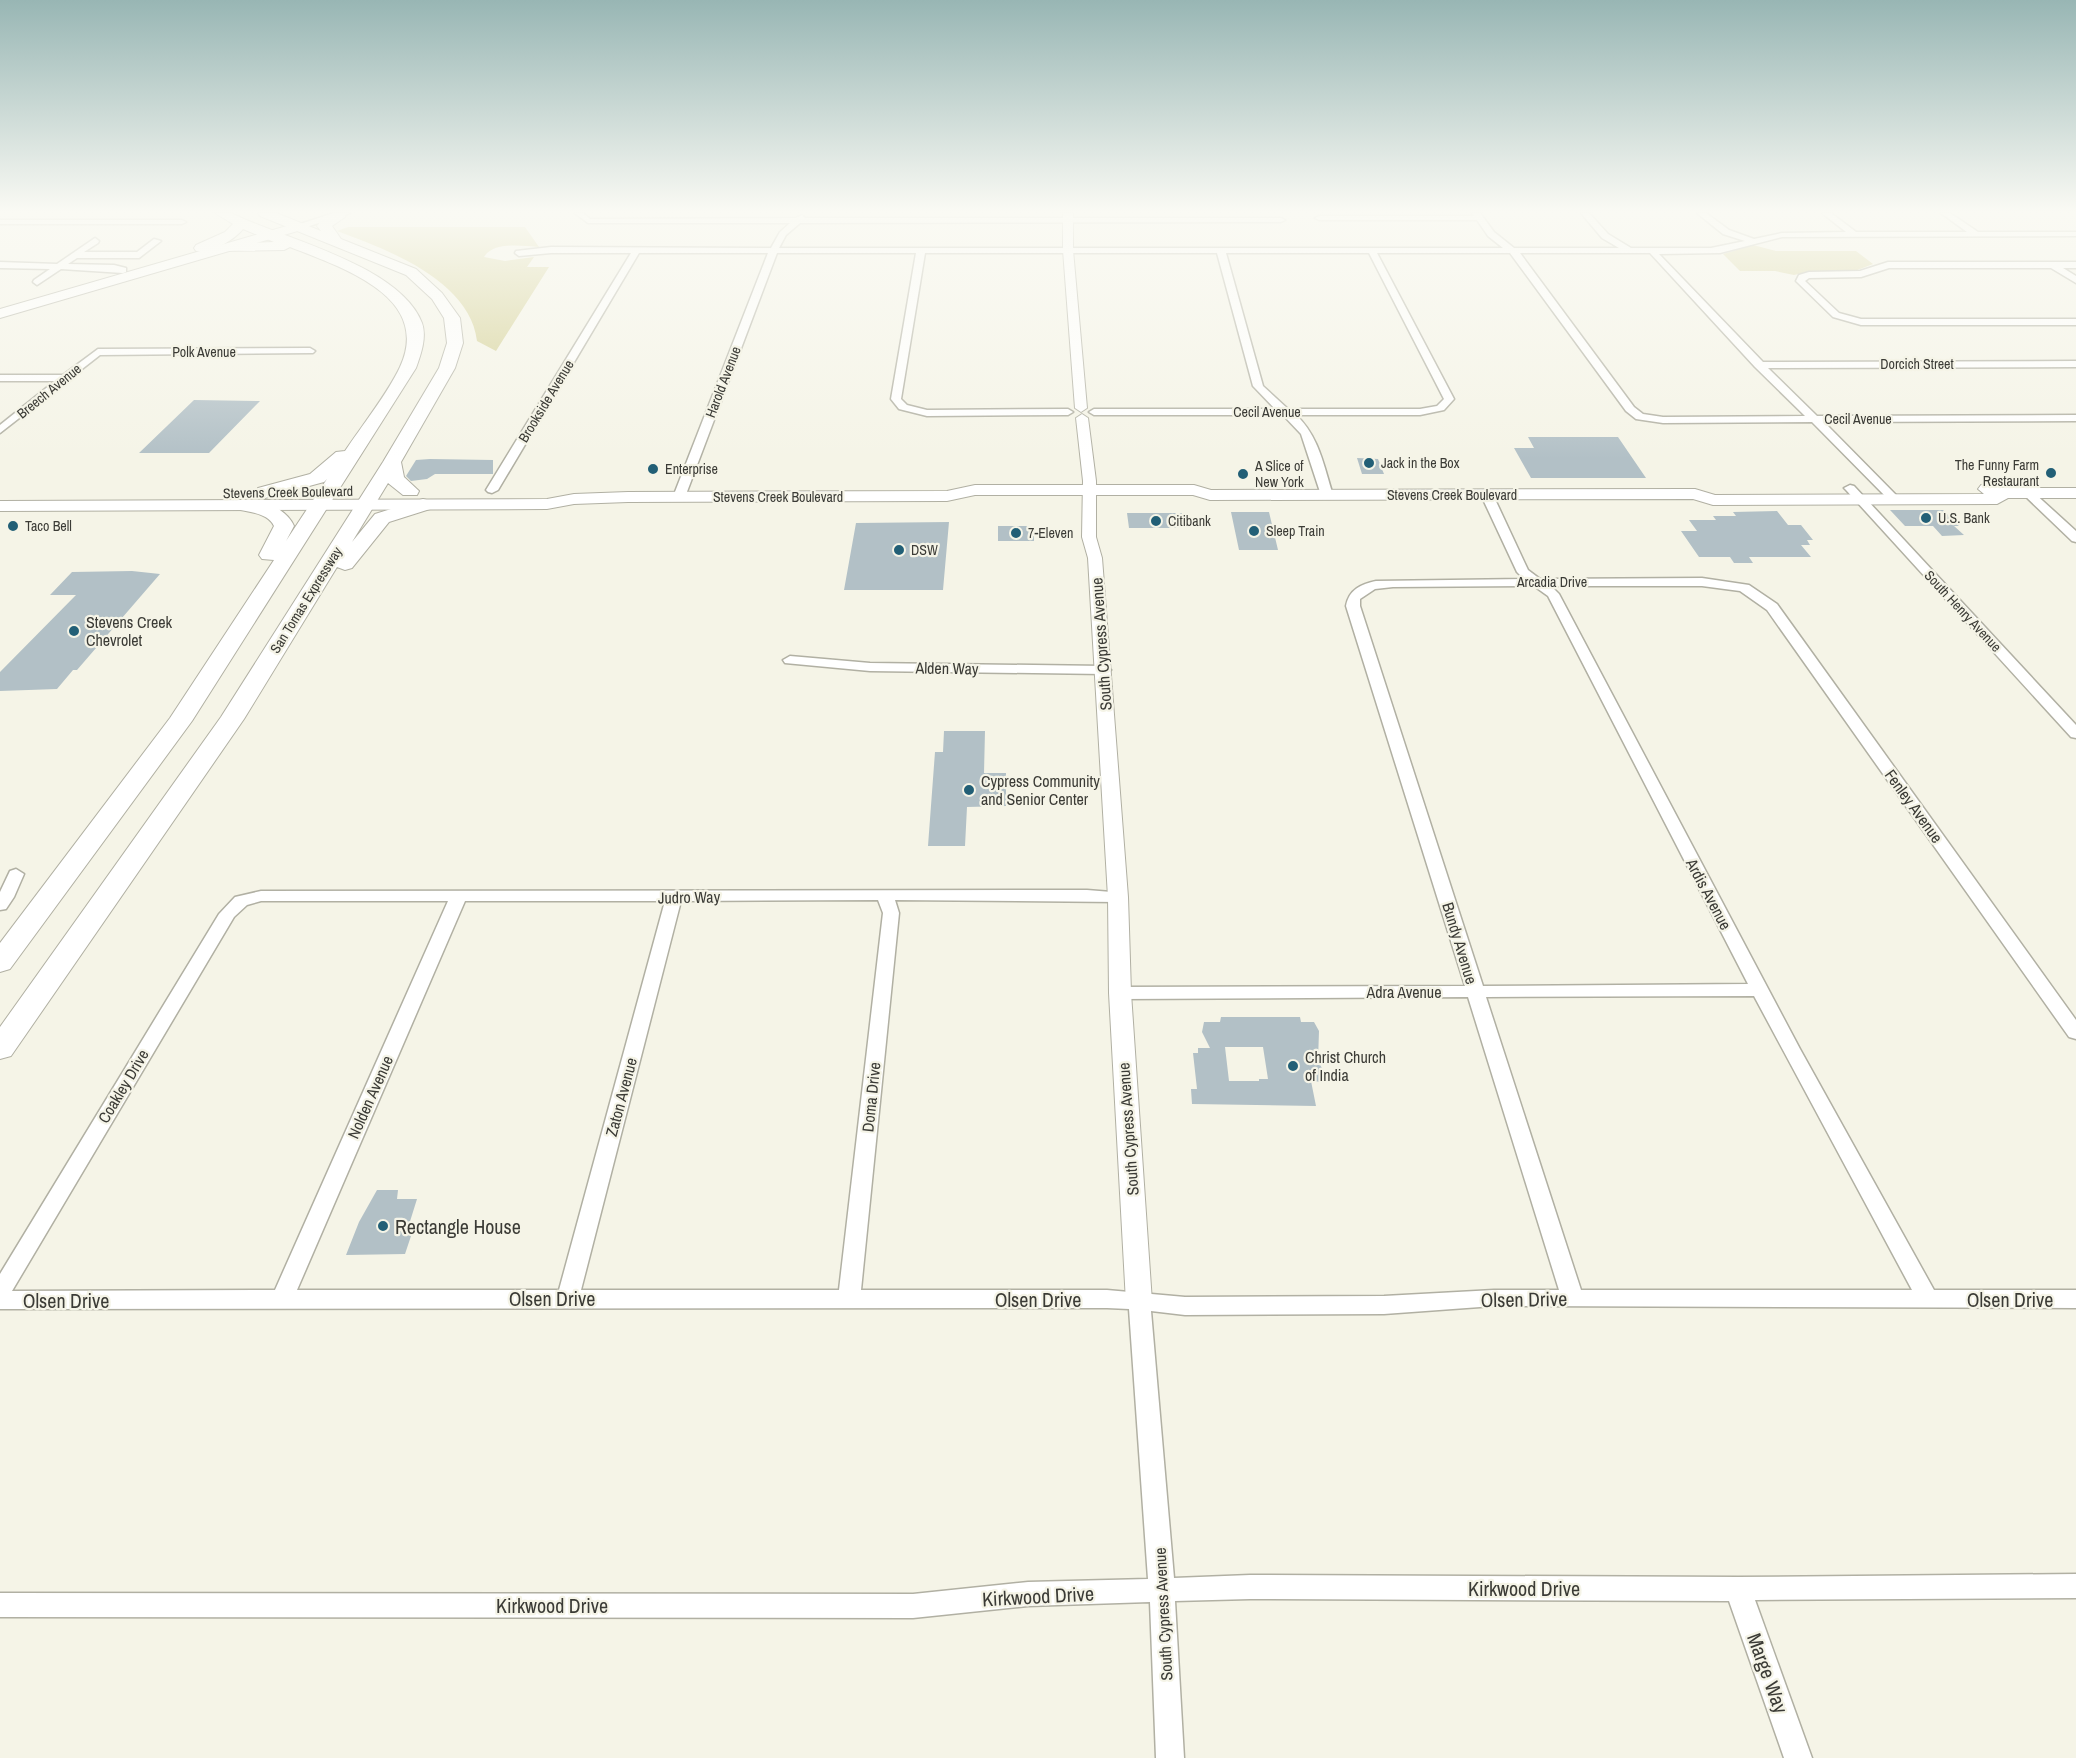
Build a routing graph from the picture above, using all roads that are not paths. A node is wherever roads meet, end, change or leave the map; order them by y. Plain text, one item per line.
1 (37, 295) edge
2 (65, 295) edge
3 (394, 295) edge
4 (436, 295) edge
5 (609, 295) edge
6 (756, 295) edge
7 (913, 295) edge
8 (1073, 295) edge
9 (1233, 295) edge
10 (1395, 295) edge
11 (1547, 295) edge
12 (1694, 295) edge
13 (1815, 295) edge
14 (0, 306) edge
15 (0, 314) edge
16 (2076, 322) edge
17 (310, 351) dead end
18 (98, 352) joint
19 (1759, 364) junction
20 (2076, 364) edge
21 (0, 378) edge
22 (66, 378) junction
23 (1068, 412) joint
24 (1283, 412) junction
25 (1086, 413) junction
26 (2076, 418) edge
27 (1815, 419) junction
28 (374, 423) junction
29 (0, 430) edge
30 (392, 462) junction
31 (492, 490) junction
32 (265, 492) junction
33 (2028, 493) junction
34 (2076, 493) edge
35 (33, 494) junction
36 (1856, 494) junction
37 (1889, 494) junction
38 (0, 495) edge
39 (1327, 495) junction
40 (1487, 495) junction
41 (1089, 496) junction
42 (679, 497) junction
43 (324, 498) junction
44 (369, 498) junction
45 (416, 498) junction
46 (574, 499) junction
47 (0, 500) edge
48 (243, 505) junction
49 (0, 506) edge
50 (2076, 538) edge
51 (1536, 582) junction
52 (1744, 588) joint
53 (1361, 590) joint
54 (311, 594) junction
55 (252, 609) junction
56 (790, 660) dead end
57 (1104, 670) junction
58 (2076, 734) edge
59 (16, 874) dead end
60 (261, 896) joint
61 (458, 897) junction
62 (674, 897) junction
63 (885, 897) junction
64 (1118, 897) junction
65 (0, 905) edge
66 (0, 963) edge
67 (1760, 990) junction
68 (1474, 992) junction
69 (1120, 993) junction
70 (2076, 1033) edge
71 (0, 1049) edge
72 (0, 1293) edge
73 (283, 1298) junction
74 (568, 1298) junction
75 (1573, 1298) junction
76 (849, 1299) junction
77 (1928, 1299) junction
78 (2076, 1299) edge
79 (0, 1300) edge
80 (1139, 1302) junction
81 (2076, 1586) edge
82 (1738, 1589) junction
83 (1162, 1591) junction
84 (0, 1605) edge
85 (1170, 1758) edge
86 (1798, 1758) edge

1 - 14 main road
2 - 15 main road
3 - 28 highway
4 - 30 highway, San Tomas Expressway
5 - 31 street, Brookside Avenue
6 - 42 street, Harold Avenue
7 - 23 street
8 - 25 street, South Cypress Avenue
9 - 24 street
10 - 24 street, Cecil Avenue
11 - 27 street, Cecil Avenue
12 - 19 street
13 - 16 street
17 - 18 street, Polk Avenue
18 - 22 street, Breech Avenue
19 - 20 street, Dorcich Street
19 - 27 street
21 - 22 street
22 - 29 street, Breech Avenue
23 - 25 street
24 - 25 street, Cecil Avenue
24 - 39 street
25 - 41 street, South Cypress Avenue
26 - 27 street, Cecil Avenue
27 - 37 street
28 - 32 highway
28 - 43 highway
30 - 44 highway, San Tomas Expressway
30 - 45 highway
31 - 45 main road, Stevens Creek Boulevard
31 - 46 main road, Stevens Creek Boulevard
32 - 35 main road, Stevens Creek Boulevard
32 - 43 main road, Stevens Creek Boulevard
33 - 34 main road, Stevens Creek Boulevard
33 - 37 main road, Stevens Creek Boulevard
33 - 50 street
35 - 38 main road, Stevens Creek Boulevard
35 - 47 main road
36 - 37 main road, Stevens Creek Boulevard
36 - 40 main road, Stevens Creek Boulevard
36 - 58 street, South Henry Avenue
39 - 40 main road, Stevens Creek Boulevard
39 - 41 main road, Stevens Creek Boulevard
40 - 51 street, Ardis Avenue
41 - 42 main road, Stevens Creek Boulevard
41 - 57 street, South Cypress Avenue
42 - 46 main road, Stevens Creek Boulevard
43 - 44 main road, Stevens Creek Boulevard
43 - 48 main road, Stevens Creek Boulevard
43 - 55 highway
44 - 45 main road, Stevens Creek Boulevard
44 - 54 highway, San Tomas Expressway
45 - 46 main road, Stevens Creek Boulevard
45 - 54 highway
48 - 49 main road, Stevens Creek Boulevard
48 - 55 highway
51 - 52 street, Arcadia Drive
51 - 53 street, Arcadia Drive
51 - 67 street, Ardis Avenue
52 - 70 street, Fenley Avenue
53 - 68 street, Bundy Avenue
54 - 71 highway, San Tomas Expressway
55 - 66 highway
56 - 57 street, Alden Way
57 - 64 street, South Cypress Avenue
59 - 65 street
60 - 61 street, Judro Way
60 - 72 street, Coakley Drive
61 - 62 street, Judro Way
61 - 73 street, Nolden Avenue
62 - 63 street, Judro Way
62 - 74 street, Zaton Avenue
63 - 64 street, Judro Way
63 - 76 street, Doma Drive
64 - 69 street, South Cypress Avenue
67 - 68 street, Adra Avenue
67 - 77 street, Ardis Avenue
68 - 69 street, Adra Avenue
68 - 75 street, Bundy Avenue
69 - 80 street, South Cypress Avenue
73 - 74 street, Olsen Drive
73 - 79 street, Olsen Drive
74 - 76 street, Olsen Drive
75 - 77 street, Olsen Drive
75 - 80 street, Olsen Drive
76 - 80 street, Olsen Drive
77 - 78 street, Olsen Drive
80 - 83 street, South Cypress Avenue
81 - 82 street, Kirkwood Drive
82 - 83 street, Kirkwood Drive
82 - 86 street, Marge Way
83 - 84 street, Kirkwood Drive
83 - 85 street, South Cypress Avenue

